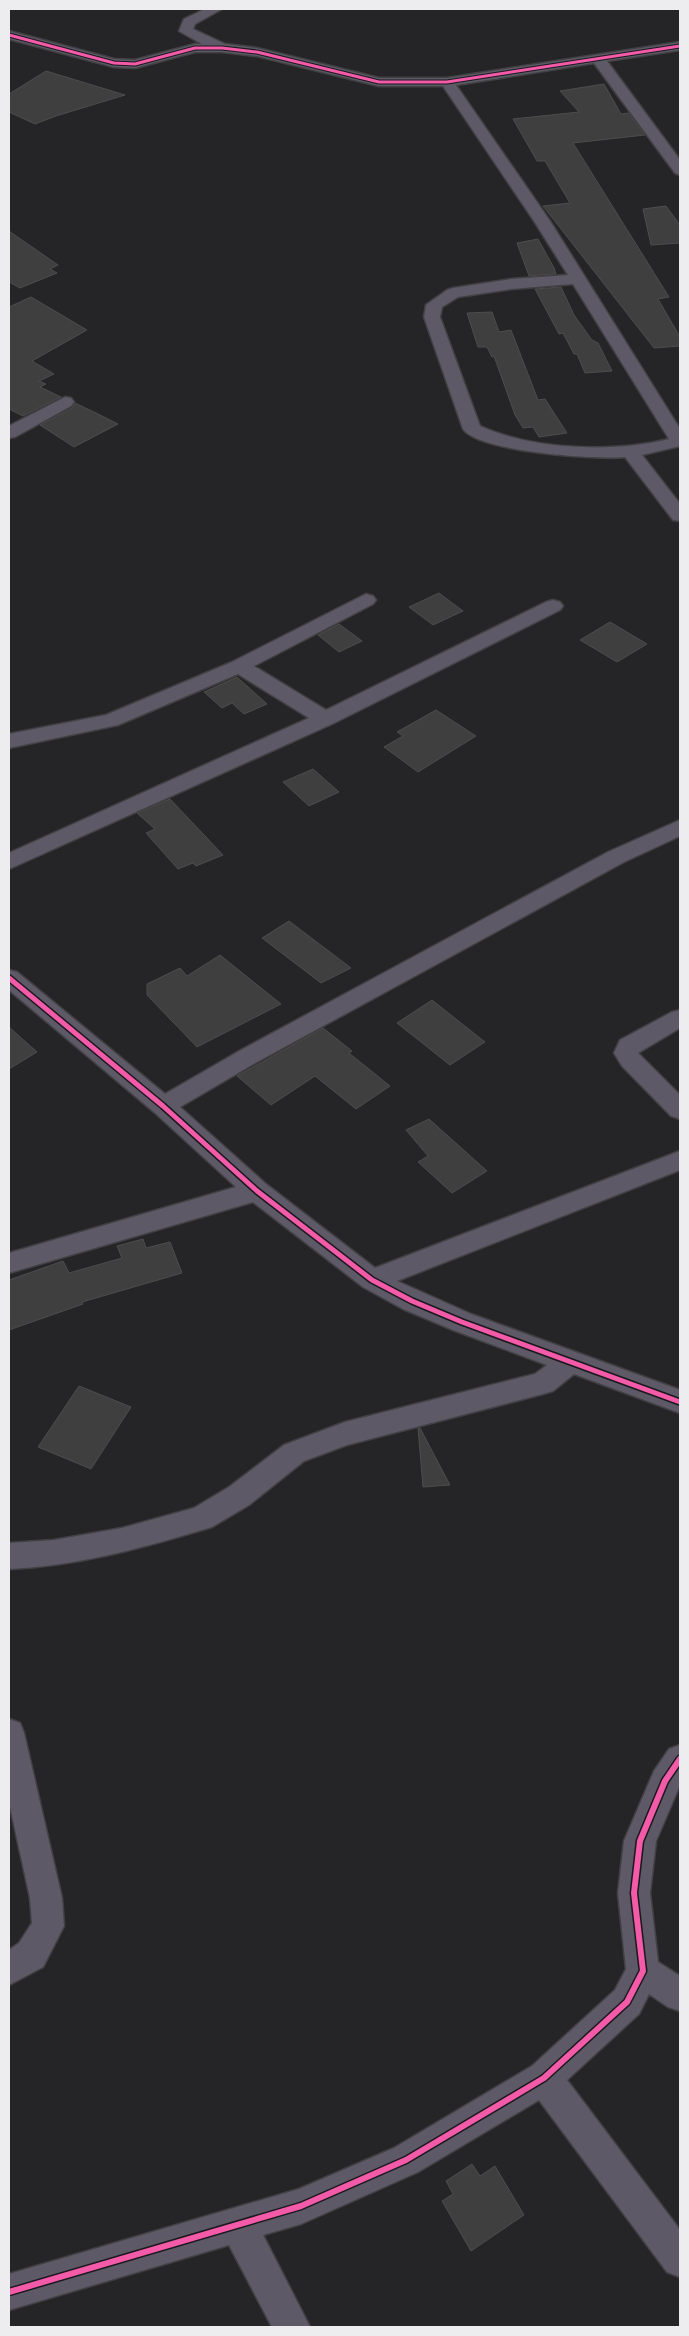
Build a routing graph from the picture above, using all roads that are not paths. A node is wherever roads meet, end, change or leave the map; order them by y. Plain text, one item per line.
1 (216, 9) edge
2 (12, 38) edge
3 (680, 46) edge
4 (222, 48) junction
5 (598, 58) junction
6 (447, 82) junction
7 (680, 170) edge
8 (578, 279) junction
9 (65, 402) dead end
10 (9, 433) edge
11 (680, 441) edge
12 (630, 453) junction
13 (680, 516) edge
14 (366, 600) dead end
15 (553, 606) dead end
16 (239, 666) junction
17 (325, 718) junction
18 (9, 741) edge
19 (680, 827) edge
20 (9, 862) edge
21 (9, 978) edge
22 (680, 1018) edge
23 (163, 1106) junction
24 (680, 1110) edge
25 (680, 1160) edge
26 (257, 1191) junction
27 (9, 1263) edge
28 (372, 1280) junction
29 (570, 1362) junction
30 (680, 1402) edge
31 (9, 1556) edge
32 (9, 1733) edge
33 (680, 1759) edge
34 (9, 1969) edge
35 (643, 1971) junction
36 (680, 1995) edge
37 (544, 2078) junction
38 (238, 2225) junction
39 (680, 2260) edge
40 (9, 2292) edge
41 (292, 2327) edge

1 - 4 street
2 - 4 street
3 - 5 street
4 - 6 street
5 - 6 street
5 - 7 street
6 - 8 street
8 - 11 street
8 - 12 street
9 - 10 street
11 - 12 street
12 - 13 street
14 - 16 street
15 - 17 street
16 - 17 street
16 - 18 street
17 - 20 street
19 - 23 street
21 - 23 street
22 - 24 street
23 - 26 street
25 - 28 street
26 - 27 street
26 - 28 street
28 - 29 street
29 - 30 street
29 - 31 street
32 - 34 street
33 - 35 street
35 - 36 street
35 - 37 street
37 - 38 street
37 - 39 street
38 - 40 street
38 - 41 street

